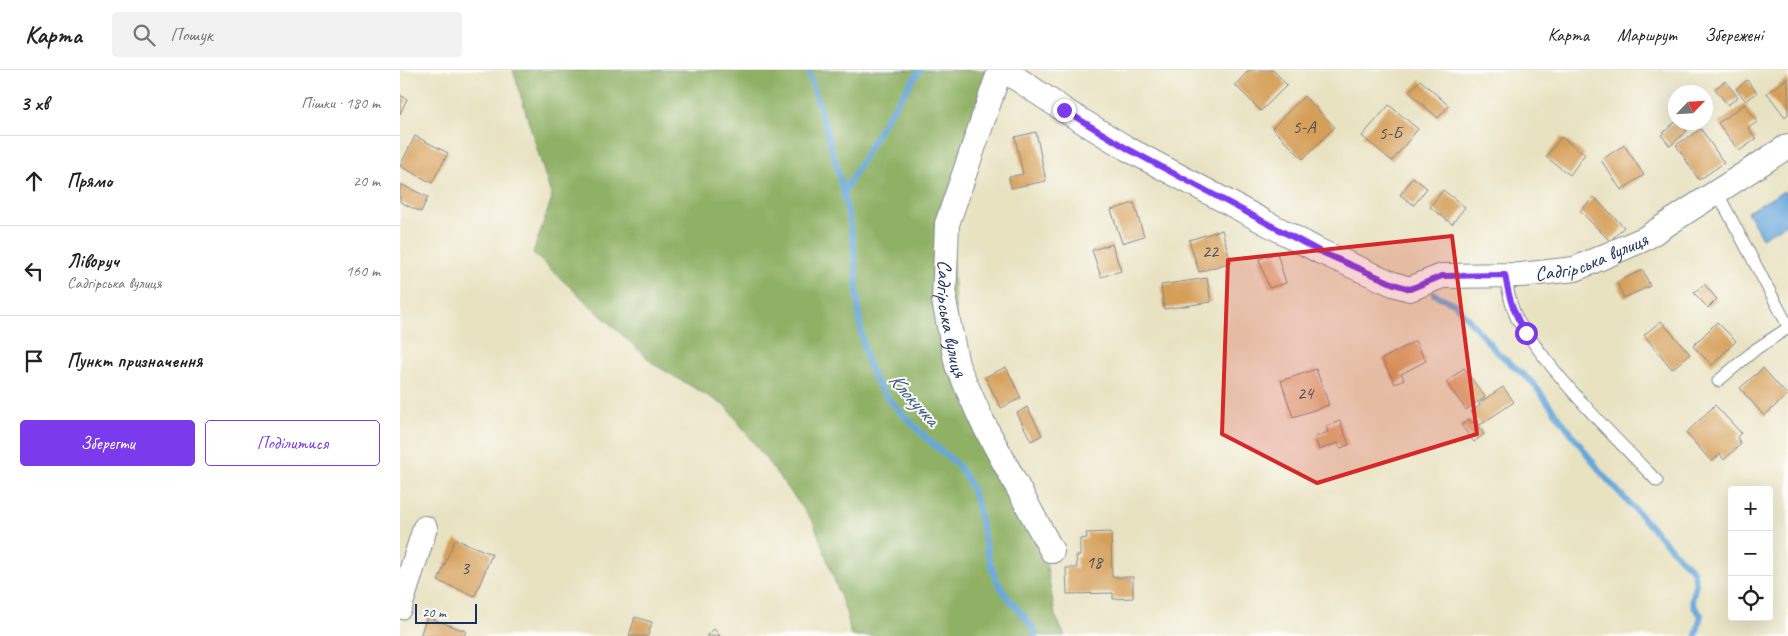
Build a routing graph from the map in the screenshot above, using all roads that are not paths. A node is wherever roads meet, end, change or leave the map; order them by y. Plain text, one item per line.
1 (1000, 70) edge
2 (1004, 70) edge
3 (1788, 146) edge
4 (1717, 192) junction
5 (1505, 275) junction
6 (1788, 327) edge
7 (1718, 381) dead end
8 (1657, 480) dead end
9 (425, 528) dead end
10 (1052, 551) dead end
11 (400, 607) edge

1 - 10 street, Садгірська вулиця
2 - 5 street, Садгірська вулиця
3 - 4 street, Садгірська вулиця
4 - 5 street, Садгірська вулиця
4 - 6 lane
5 - 8 lane
6 - 7 lane
9 - 11 street

